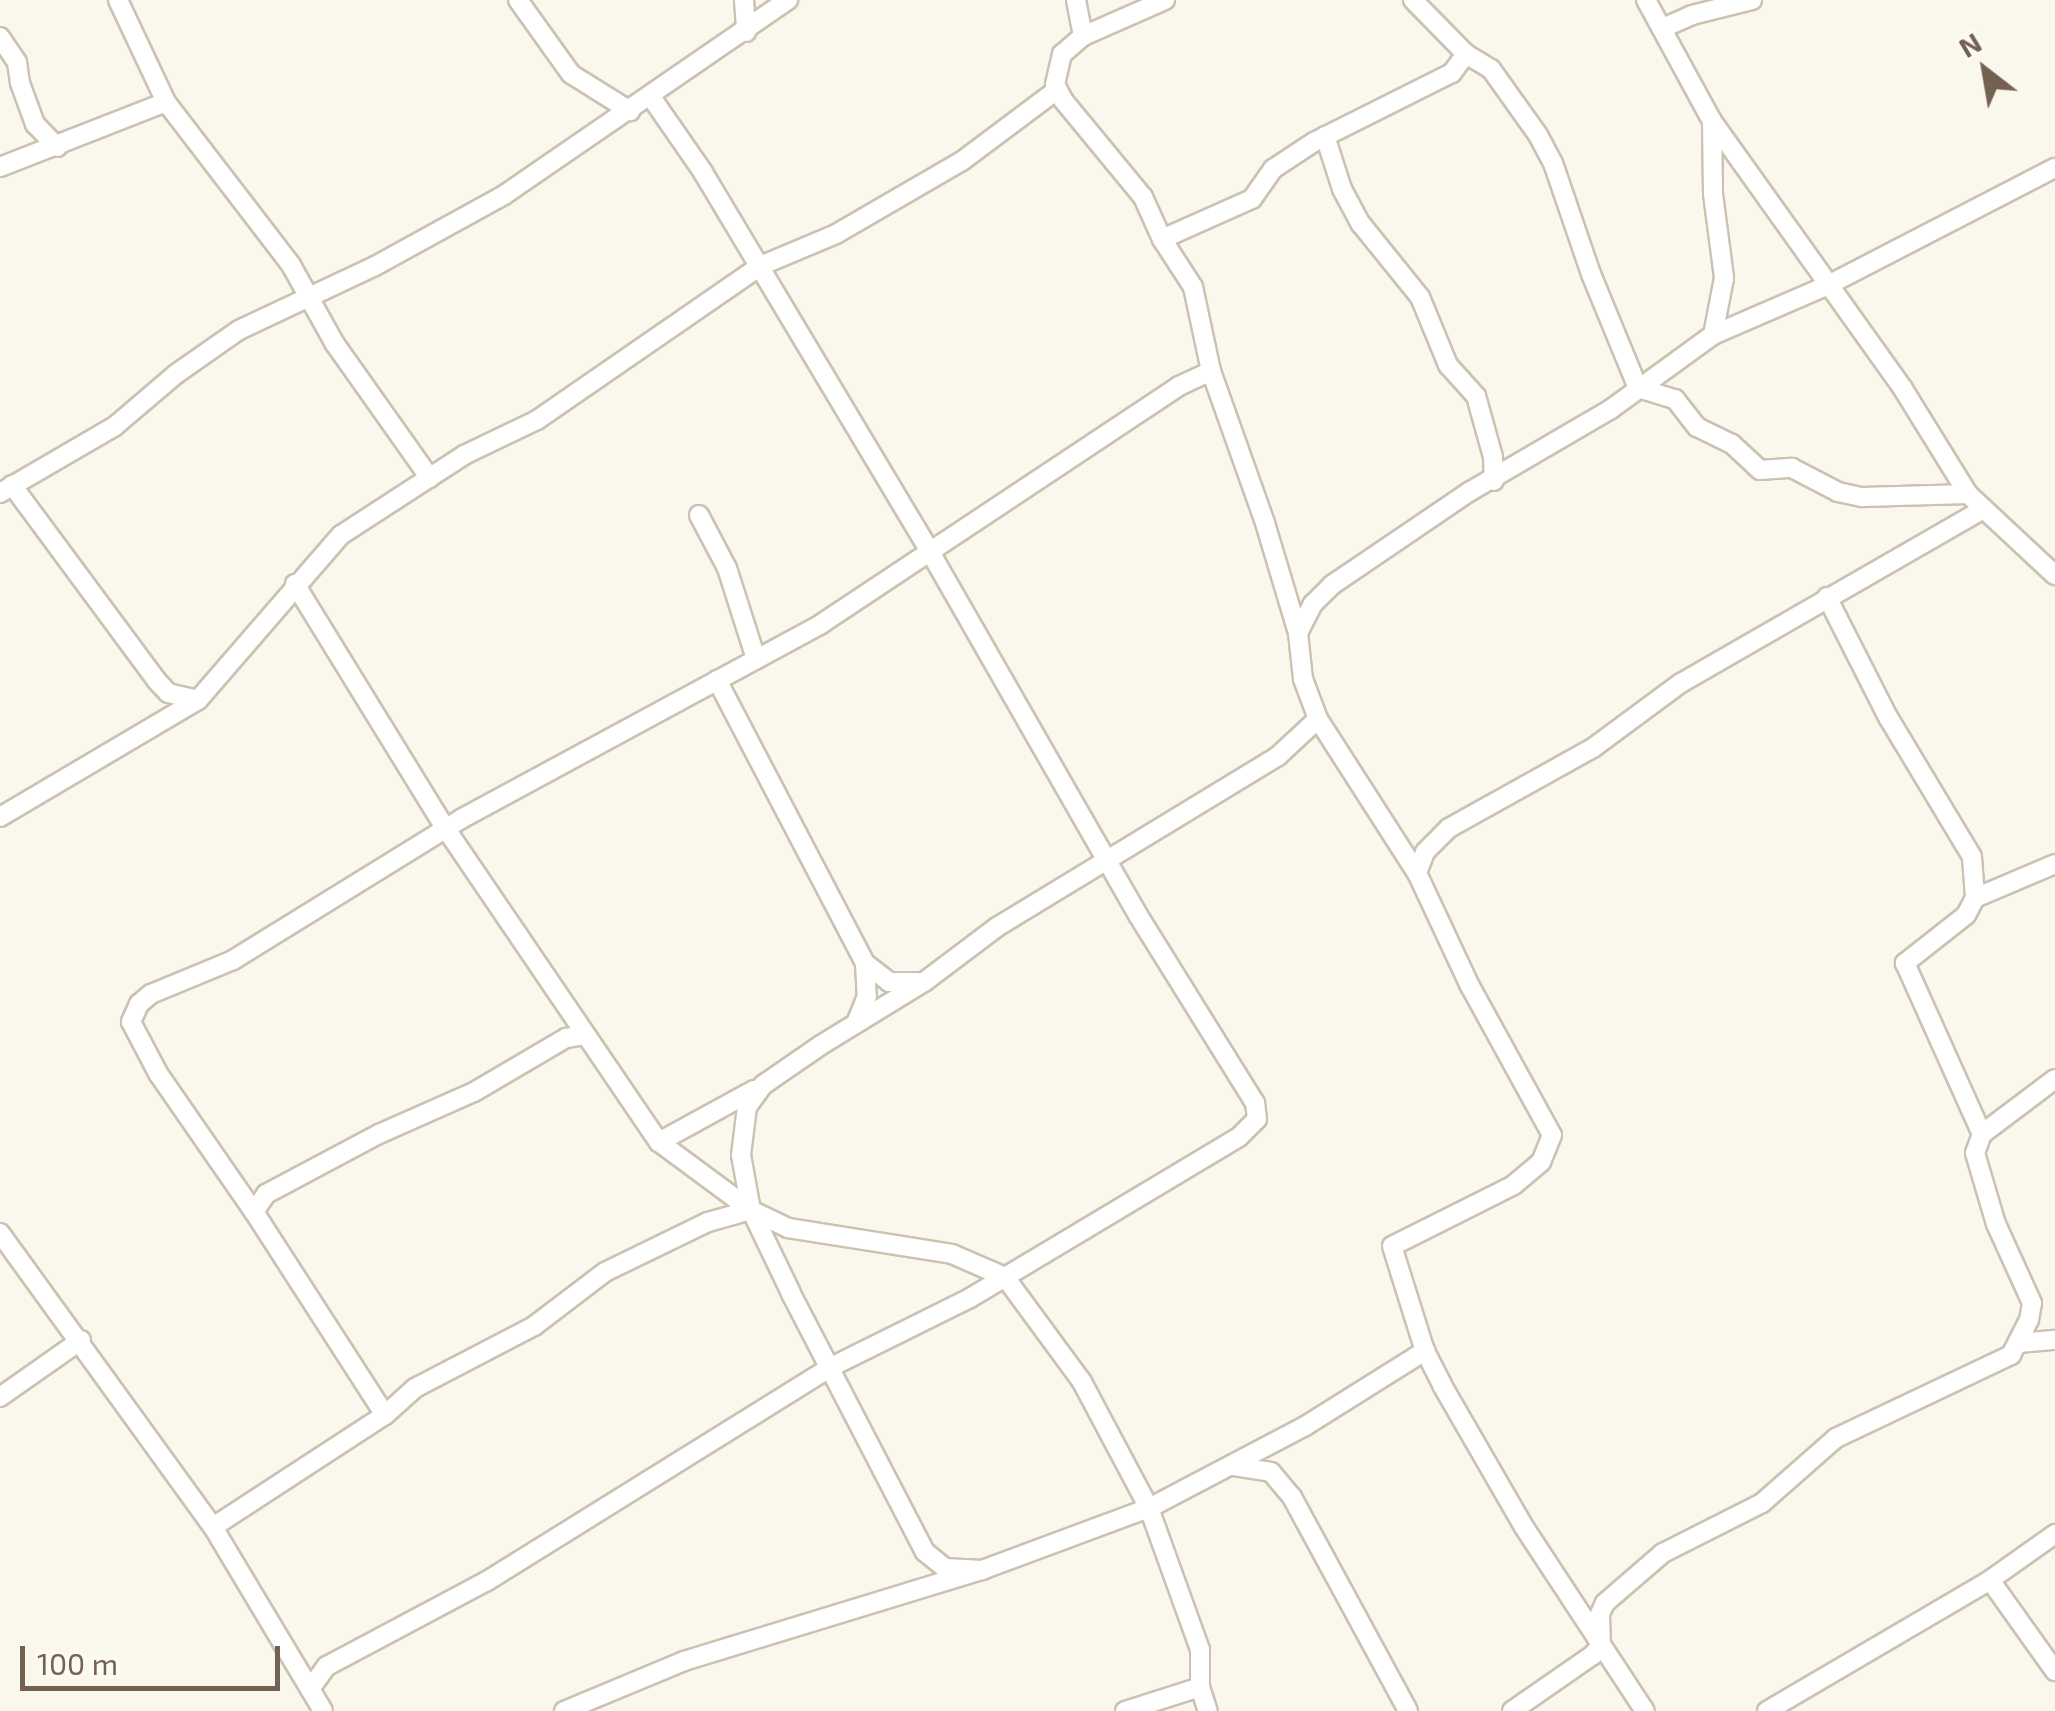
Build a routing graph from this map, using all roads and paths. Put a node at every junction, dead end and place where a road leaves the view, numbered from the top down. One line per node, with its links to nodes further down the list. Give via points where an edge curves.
1 (118, 0): 17 (street)
2 (518, 0): 18 (street, via 571,74)
3 (744, 0): 11 (street)
4 (788, 0): 11 (street)
5 (1076, 0): 12 (street)
6 (1165, 0): 12 (street)
7 (1413, 0): 14 (street)
8 (1646, 0): 10 (street)
9 (1752, 0): 10 (street)
10 (1663, 28): 19 (street)
11 (746, 32): 16 (street)
12 (1083, 36): 15 (street, via 1062,54)
13 (0, 37): 21 (street, via 17,62 36,124)
14 (1466, 54): 20 (street, via 1452,73); 30 (street, via 1498,78 1554,164)
15 (1057, 90): 24 (street, via 1143,197); 25 (street, via 962,161 836,234)
16 (651, 98): 18 (street); 25 (street)
17 (166, 102): 21 (street); 27 (street)
18 (630, 112): 27 (street, via 504,195)
19 (1712, 121): 26 (street); 28 (street, via 1712,194 1724,278)
20 (1325, 136): 24 (street, via 1272,168 1252,199); 32 (street, via 1342,190 1420,298 1448,365 1476,396)
21 (56, 147): 22 (street)
22 (0, 168)
23 (2055, 168): 26 (street)
24 (1162, 240): 29 (street, via 1193,287)
25 (760, 266): 31 (street, via 537,420); 37 (street)
26 (1826, 286): 28 (street); 34 (street, via 1903,389)
27 (308, 296): 31 (street); 33 (street, via 239,330 115,426)
28 (1714, 335): 30 (street)
29 (1211, 371): 37 (street); 41 (street)
30 (1638, 388): 32 (street); 34 (street, via 1675,400 1697,427 1732,444 1760,470 1792,468 1862,497)
31 (430, 478): 39 (street, via 341,535)
32 (1494, 481): 41 (street, via 1332,585)
33 (6, 489): 44 (street, via 157,682 168,693)
34 (1968, 494): 35 (street)
35 (1983, 509): 38 (street); 40 (street)
36 (699, 515): 42 (street, via 727,568)
37 (929, 550): 42 (street, via 821,624); 48 (street)
38 (2055, 575)
39 (295, 584): 44 (street); 47 (street)
40 (1827, 597): 50 (street, via 1681,683 1592,748 1449,828 1425,852); 51 (street, via 1972,857)
41 (1298, 633): 45 (street, via 1303,679)
42 (756, 659): 43 (street)
43 (718, 680): 47 (street); 52 (street)
44 (198, 700): 46 (street)
45 (1318, 719): 48 (street, via 1278,756); 50 (street)
46 (0, 816)
47 (446, 829): 55 (street); 61 (street, via 234,960 151,994 132,1013 136,1034 175,1101)
48 (1110, 861): 53 (street, via 996,927); 63 (street, via 1255,1103 1258,1120)
49 (2055, 864): 51 (street)
50 (1418, 873): 67 (street, via 1470,986 1552,1135 1540,1162 1514,1185 1392,1246)
51 (1975, 898): 58 (street, via 1954,928 1905,963)
52 (865, 964): 53 (street, via 889,982); 54 (street, via 867,996)
53 (924, 982): 54 (street)
54 (857, 1021): 57 (street)
55 (584, 1035): 59 (street); 61 (street, via 566,1038 474,1092 266,1194)
56 (2055, 1079): 58 (street)
57 (763, 1085): 59 (street); 60 (street, via 742,1121)
58 (1982, 1134): 66 (street, via 1975,1153 1996,1224 2032,1302)
59 (658, 1142): 60 (street)
60 (751, 1210): 63 (street, via 788,1228 952,1254); 68 (street); 70 (street, via 628,1258 534,1326 450,1367)
61 (254, 1212): 70 (street)
62 (0, 1233): 64 (street)
63 (1004, 1278): 68 (street); 72 (street, via 1082,1382)
64 (80, 1340): 69 (street); 73 (street)
65 (2055, 1340): 66 (street)
66 (2019, 1343): 77 (street, via 2000,1363 1836,1438 1756,1507 1663,1553 1605,1603)
67 (1425, 1351): 71 (street); 77 (street, via 1484,1460)
68 (830, 1368): 75 (street, via 925,1552 945,1568); 80 (street, via 520,1561 327,1666)
69 (0, 1397)
70 (385, 1414): 73 (street)
71 (1234, 1466): 72 (street); 85 (street, via 1270,1472 1292,1498)
72 (1149, 1508): 75 (street); 79 (street, via 1200,1650)
73 (213, 1527): 80 (street)
74 (2055, 1534): 76 (street)
75 (982, 1570): 82 (street, via 684,1661)
76 (1990, 1580): 78 (street); 88 (street)
77 (1602, 1644): 86 (street); 87 (street)
78 (2055, 1670)
79 (1200, 1687): 83 (street); 84 (street)
80 (310, 1690): 81 (street)
81 (323, 1711)
82 (564, 1711)
83 (1125, 1711)
84 (1208, 1711)
85 (1408, 1711)
86 (1512, 1711)
87 (1645, 1711)
88 (1767, 1711)

